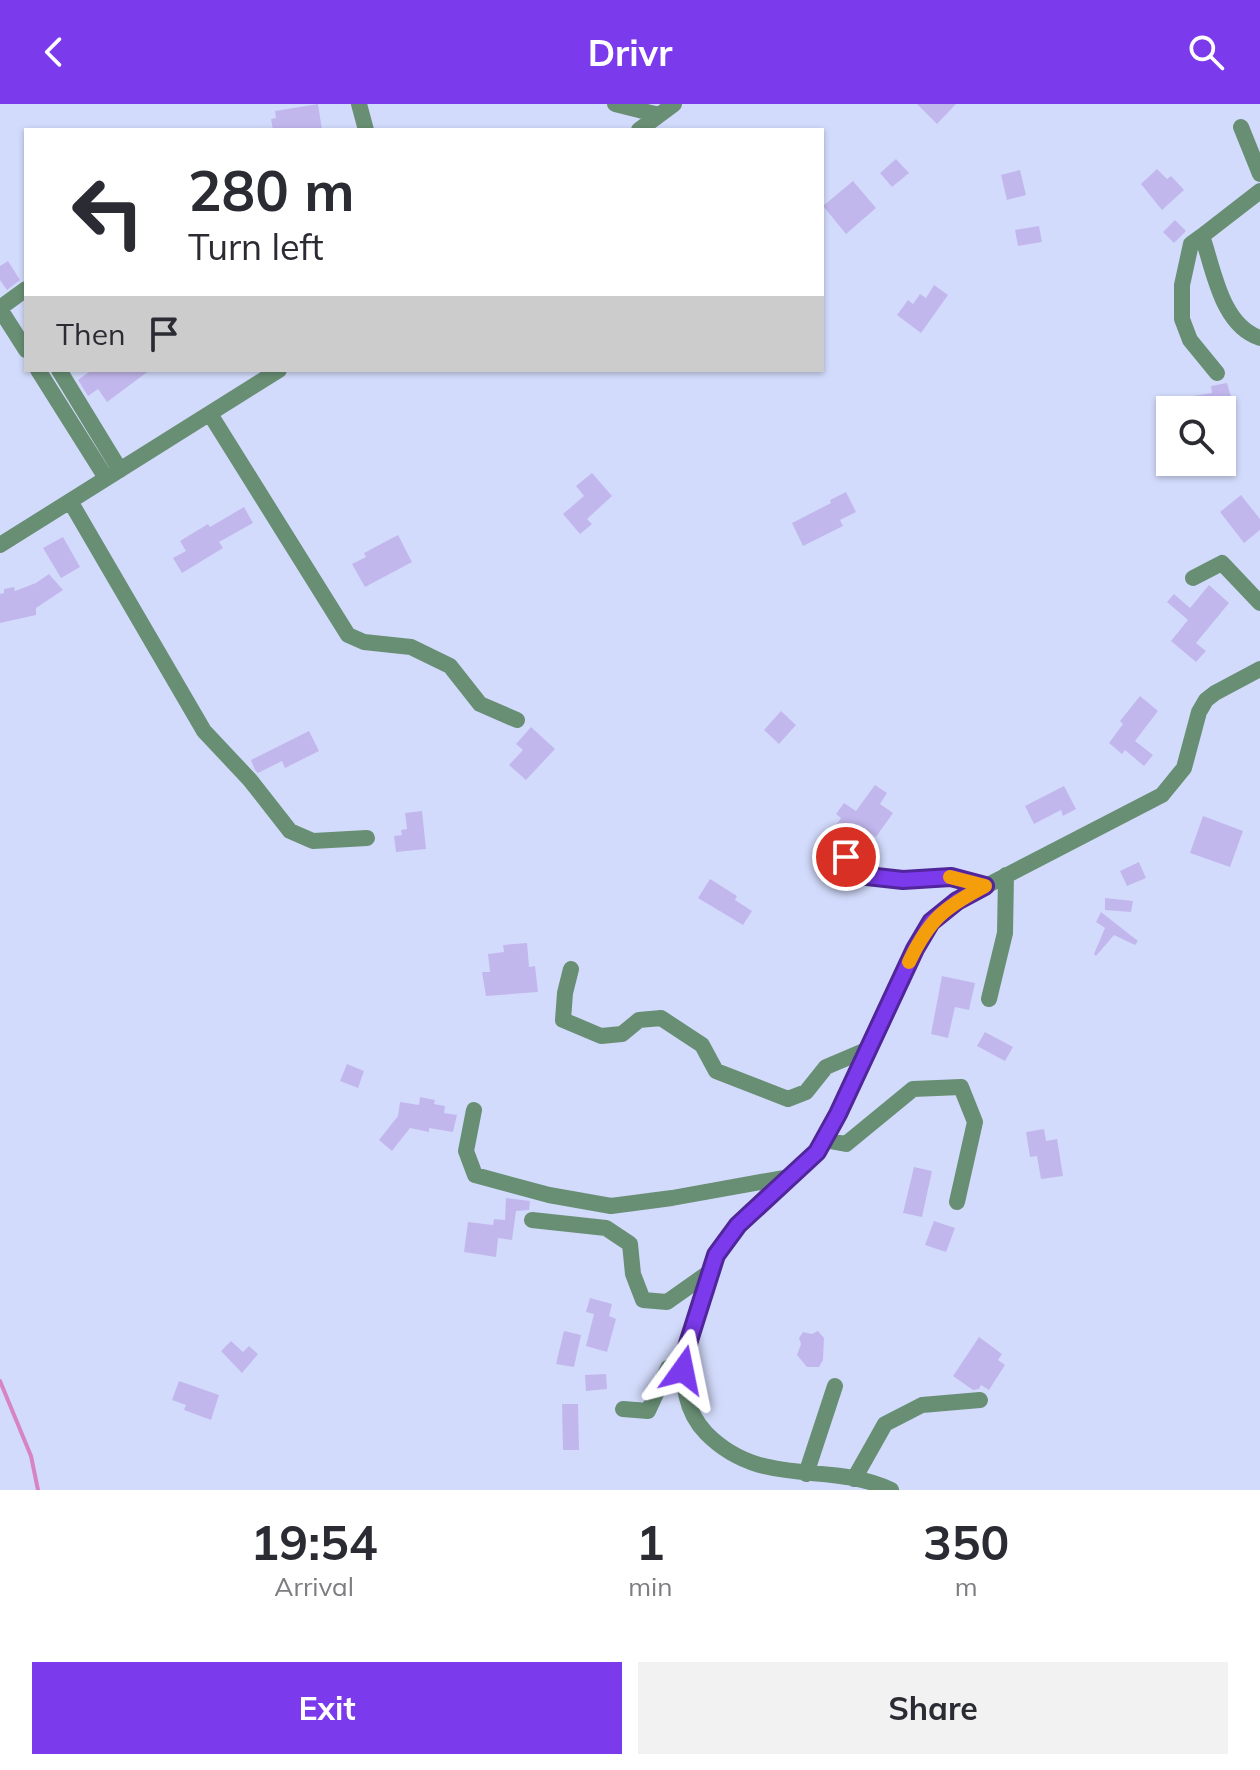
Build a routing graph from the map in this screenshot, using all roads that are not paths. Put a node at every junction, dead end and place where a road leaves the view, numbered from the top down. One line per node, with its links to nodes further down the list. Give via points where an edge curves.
1 (359, 104): 6 (street)
2 (615, 104): 4 (street)
3 (674, 104): 4 (street)
4 (659, 115): 7 (street)
5 (1241, 127): 8 (street)
6 (365, 128)
7 (642, 128)
8 (1260, 174)
9 (1260, 191): 10 (street)
10 (1202, 236): 13 (street, via 1229,314); 18 (street, via 1191,244 1182,285 1182,319 1190,340)
11 (24, 290): 12 (street)
12 (0, 308): 14 (street)
13 (1260, 338)
14 (24, 347)
15 (39, 372): 20 (street)
16 (60, 372): 20 (street)
17 (276, 372): 19 (street)
18 (1217, 373)
19 (210, 414): 20 (street); 26 (street, via 348,635 411,647 450,666 480,704)
20 (113, 474): 21 (street)
21 (70, 501): 22 (street); 27 (street, via 204,731 290,831 313,841)
22 (0, 545)
23 (1193, 578): 24 (street, via 1222,563)
24 (1260, 603)
25 (1260, 669): 29 (street, via 1206,700 1184,768 1162,795)
26 (517, 720)
27 (367, 838)
28 (834, 839): 30 (street, via 858,875 903,880 951,877)
29 (1006, 875): 30 (street); 32 (street, via 1005,933)
30 (985, 886): 33 (street, via 931,922)
31 (571, 969): 33 (street, via 563,1020 601,1036 622,1034 639,1020 661,1018 702,1045 716,1071 788,1099 806,1092 826,1067)
32 (989, 999)
33 (866, 1050): 35 (street)
34 (474, 1110): 36 (street, via 466,1151 475,1175 549,1195 611,1206)
35 (824, 1140): 36 (street); 37 (street, via 846,1144 913,1089 961,1087 975,1122)
36 (790, 1176): 39 (street, via 728,1236)
37 (957, 1202)
38 (532, 1220): 39 (street, via 606,1228 630,1244 643,1300 667,1302)
39 (711, 1271): 40 (street)
40 (683, 1370): 43 (street, via 668,1368 648,1411); 44 (street, via 686,1401 697,1423 719,1446 746,1462)
41 (835, 1386): 44 (street)
42 (980, 1400): 45 (street, via 922,1405 885,1424)
43 (623, 1409)
44 (806, 1474): 45 (street)
45 (854, 1479): 46 (street)
46 (891, 1490)

